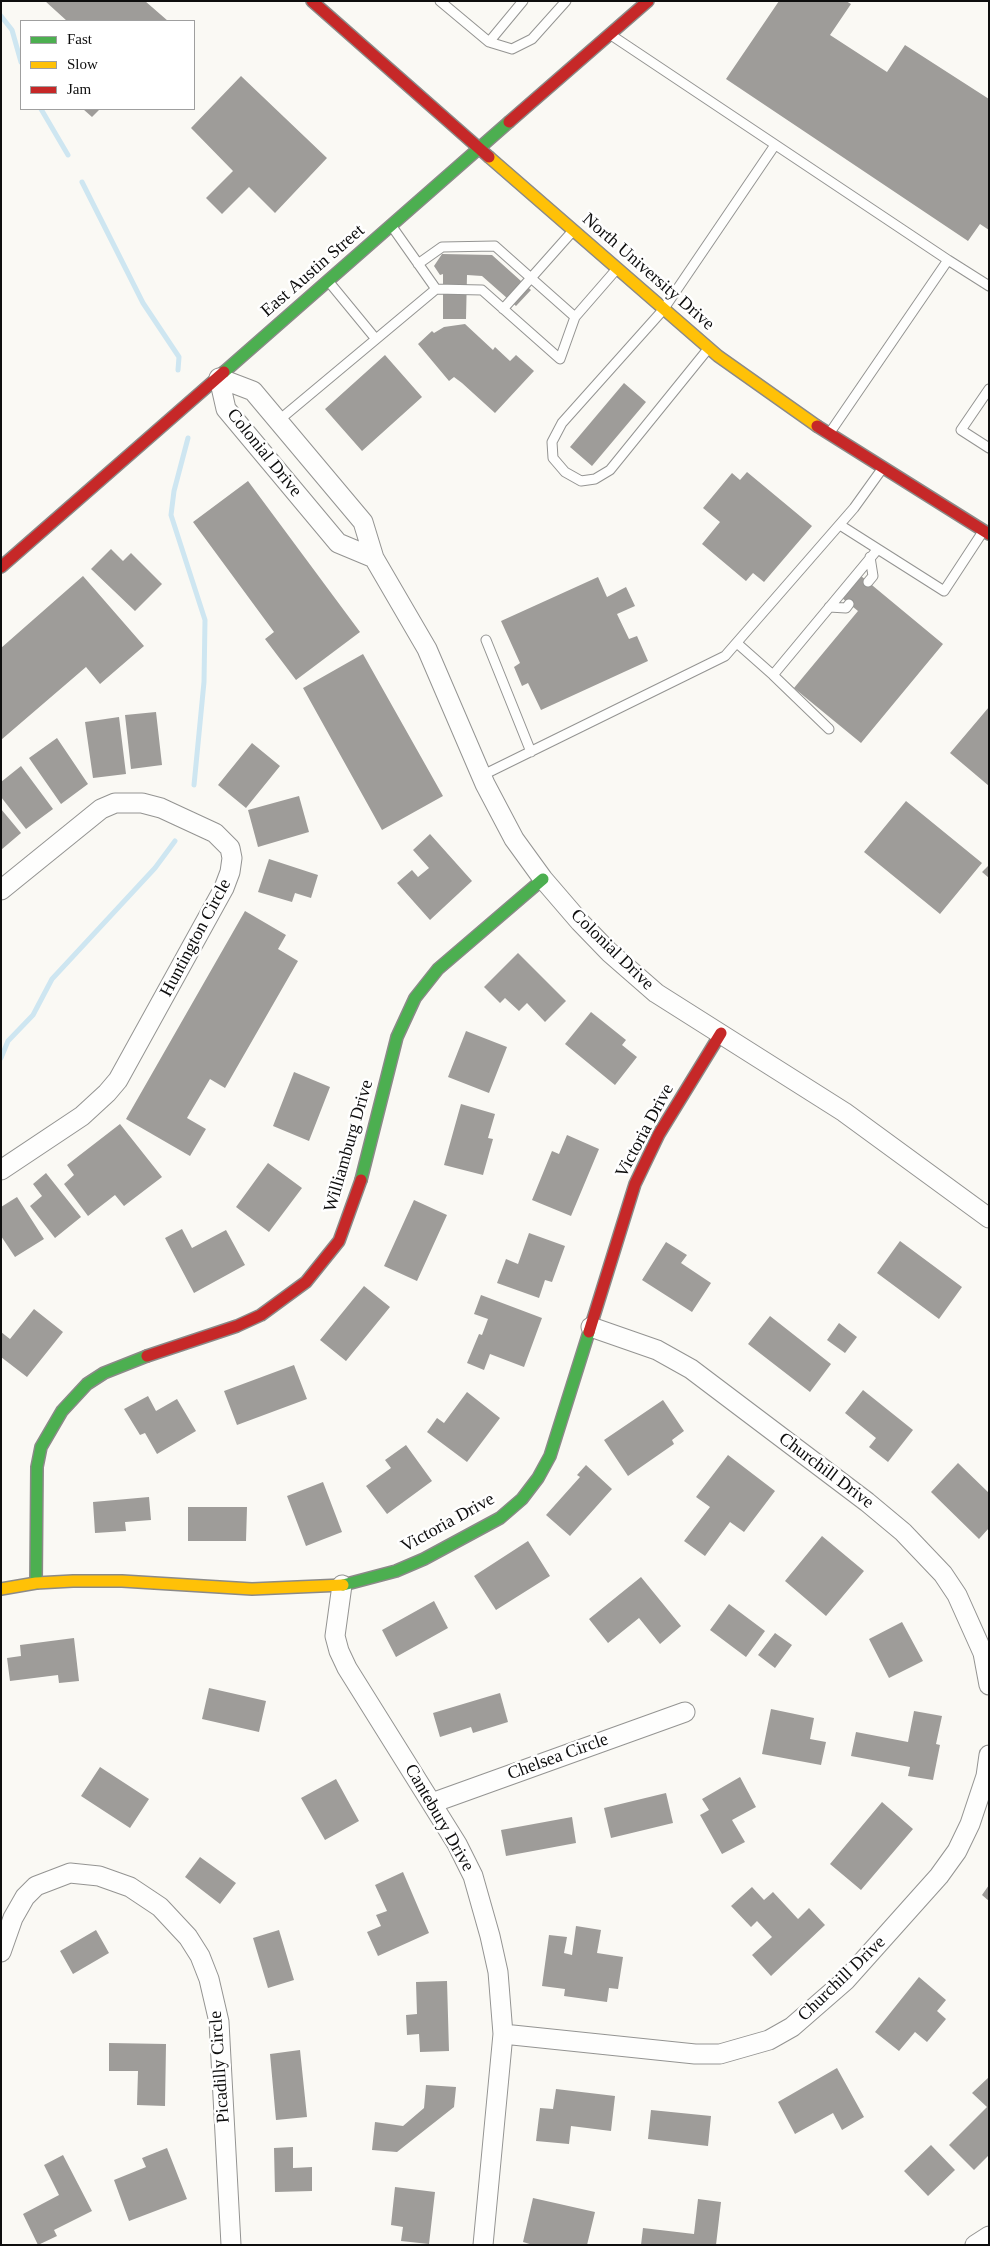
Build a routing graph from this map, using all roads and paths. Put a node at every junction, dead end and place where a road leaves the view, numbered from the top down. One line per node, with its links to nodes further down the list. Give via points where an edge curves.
1 (312, 1): 9 (street, North University Drive)
2 (440, 1): 7 (lane)
3 (523, 1): 7 (lane)
4 (566, 1): 7 (lane, via 532,39 512,49)
5 (648, 1): 6 (street, East Austin Street)
6 (611, 35): 8 (lane); 9 (street, East Austin Street)
7 (489, 42)
8 (775, 145): 12 (lane); 20 (lane)
9 (478, 148): 10 (street, East Austin Street); 11 (street, North University Drive)
10 (392, 226): 13 (lane); 16 (street, East Austin Street)
11 (573, 231): 14 (street, North University Drive); 15 (lane)
12 (948, 260): 17 (lane); 27 (lane)
13 (418, 264): 15 (lane, via 442,247 495,246); 18 (lane)
14 (616, 269): 20 (street, North University Drive); 21 (lane)
15 (531, 278): 19 (lane); 21 (lane)
16 (328, 282): 22 (lane); 24 (street, East Austin Street)
17 (989, 286)
18 (436, 289): 19 (lane, via 482,290); 22 (lane)
19 (503, 309): 21 (lane, via 560,358)
20 (663, 310): 23 (street, North University Drive); 23 (lane, via 562,423 552,442 553,458 565,472 581,480 596,479 610,470)
21 (575, 317)
22 (375, 338): 26 (lane)
23 (709, 348): 27 (street, North University Drive, via 772,396)
24 (219, 378): 26 (street, Colonial Drive, via 253,391); 33 (street, East Austin Street); 35 (street, Colonial Drive, via 226,409 338,543)
25 (989, 389): 28 (lane, via 961,430)
26 (278, 421): 35 (street, Colonial Drive, via 364,522)
27 (830, 433): 29 (street, North University Drive)
28 (989, 448)
29 (884, 467): 30 (lane); 31 (street, North University Drive)
30 (840, 525): 32 (lane); 40 (lane)
31 (986, 532): 32 (lane, via 944,591)
32 (877, 550): 34 (lane)
33 (5, 556)
34 (870, 557): 36 (lane, via 873,576); 38 (lane)
35 (374, 558): 44 (street, Colonial Drive, via 427,649)
36 (868, 582)
37 (849, 604): 38 (lane, via 846,608)
38 (829, 607): 41 (lane)
39 (486, 640): 43 (lane)
40 (738, 644): 41 (lane); 43 (lane, via 725,656)
41 (773, 675): 42 (lane)
42 (829, 729)
43 (531, 752): 44 (lane)
44 (481, 776): 45 (street, Colonial Drive, via 514,839)
45 (542, 879): 47 (street, Colonial Drive, via 634,976); 51 (street, Williamburg Drive, via 438,969 415,998 397,1036 351,1210 339,1240 306,1282 260,1315 237,1326 131,1360 104,1372 87,1384 62,1411 41,1447 36,1467)
46 (1, 890): 48 (street, Huntington Circle, via 101,809 115,803 142,803 161,808 215,833 230,848 232,858 224,888 108,1094 82,1116)
47 (721, 1033): 49 (street, Colonial Drive, via 852,1117); 50 (street, Victoria Drive, via 646,1158 623,1217)
48 (1, 1170)
49 (989, 1218)
50 (591, 1327): 52 (street, Victoria Drive, via 550,1456 522,1499 500,1518 424,1559 396,1571); 54 (street, Churchill Drive, via 657,1350 691,1369 904,1532 943,1574 957,1595 983,1653)
51 (36, 1583): 52 (street, Victoria Drive, via 122,1581 252,1589); 53 (street, Victoria Drive)
52 (342, 1585): 57 (street, Cantebury Drive, via 335,1636 339,1651)
53 (1, 1589)
54 (989, 1686)
55 (685, 1712): 57 (street, Chelsea Circle)
56 (989, 1754): 59 (street, Churchill Drive, via 976,1810 957,1851 939,1876 846,1980 792,2027 770,2040 720,2054 695,2054)
57 (432, 1803): 59 (street, Cantebury Drive, via 473,1876 498,1972)
58 (1, 1952): 61 (street, Picadilly Circle, via 13,1918 25,1897 36,1886 70,1874 99,1876 130,1887 160,1907 188,1937 209,1979 219,2022)
59 (503, 2034): 62 (street, Cantebury Drive)
60 (989, 2236): 63 (street)
61 (231, 2245)
62 (483, 2245)
63 (975, 2245)

